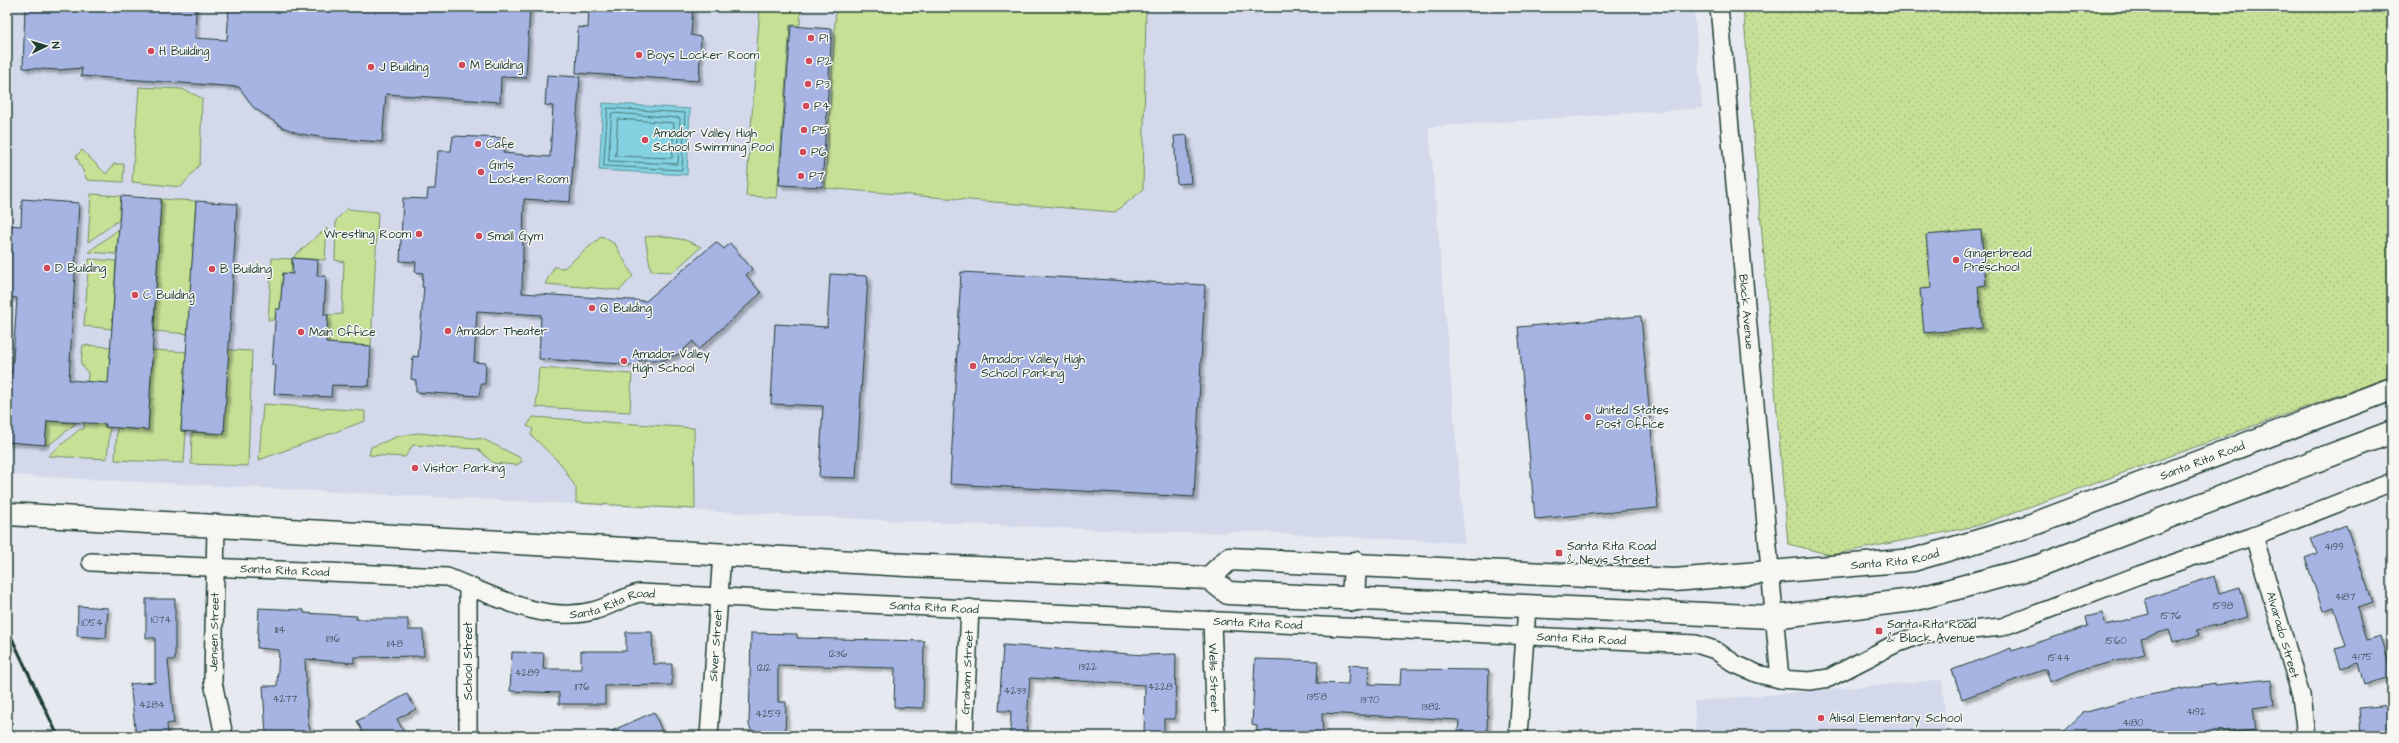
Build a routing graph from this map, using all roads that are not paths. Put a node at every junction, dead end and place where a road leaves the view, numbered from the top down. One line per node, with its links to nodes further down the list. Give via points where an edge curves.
1 (1719, 7): 12 (street, Black Avenue)
2 (2392, 389): 12 (main road, Santa Rita Road, via 2026,527 1921,558)
3 (2392, 432): 19 (main road, via 2039,566 1912,600)
4 (2392, 482): 7 (street, Santa Rita Road)
5 (7, 514): 6 (main road)
6 (216, 526): 8 (main road); 11 (street, Jensen Street)
7 (2254, 536): 22 (street, Santa Rita Road, via 2138,575 2002,627 1920,635 1893,645 1829,678); 29 (street, Alvarado Street, via 2301,696)
8 (722, 554): 13 (main road); 15 (street, Silver Street)
9 (91, 562): 11 (street, Santa Rita Road)
10 (1355, 563): 12 (main road, Santa Rita Road, via 1674,580); 13 (main road, Santa Rita Road, via 1229,559); 16 (main road)
11 (215, 566): 14 (street, Santa Rita Road, via 447,577); 23 (street, Jensen Street, via 213,682)
12 (1771, 573): 19 (street, Black Avenue)
13 (1209, 578): 16 (main road, via 1228,593)
14 (468, 586): 15 (street, Santa Rita Road, via 540,611 567,615 593,611 638,593); 24 (street, School Street)
15 (719, 596): 18 (street, Santa Rita Road); 25 (street, Silver Street)
16 (1353, 600): 17 (main road)
17 (1527, 607): 19 (main road); 21 (street)
18 (970, 608): 20 (street, Santa Rita Road); 26 (street, Graham Street)
19 (1773, 616): 22 (street, Black Avenue)
20 (1212, 620): 21 (street, Santa Rita Road); 27 (street, Wells Street)
21 (1524, 637): 22 (street, Santa Rita Road, via 1696,644 1715,650 1735,664 1758,674); 28 (street)
22 (1780, 679)
23 (224, 736)
24 (468, 736)
25 (709, 736)
26 (964, 736)
27 (1216, 736)
28 (1518, 736)
29 (2306, 736)

